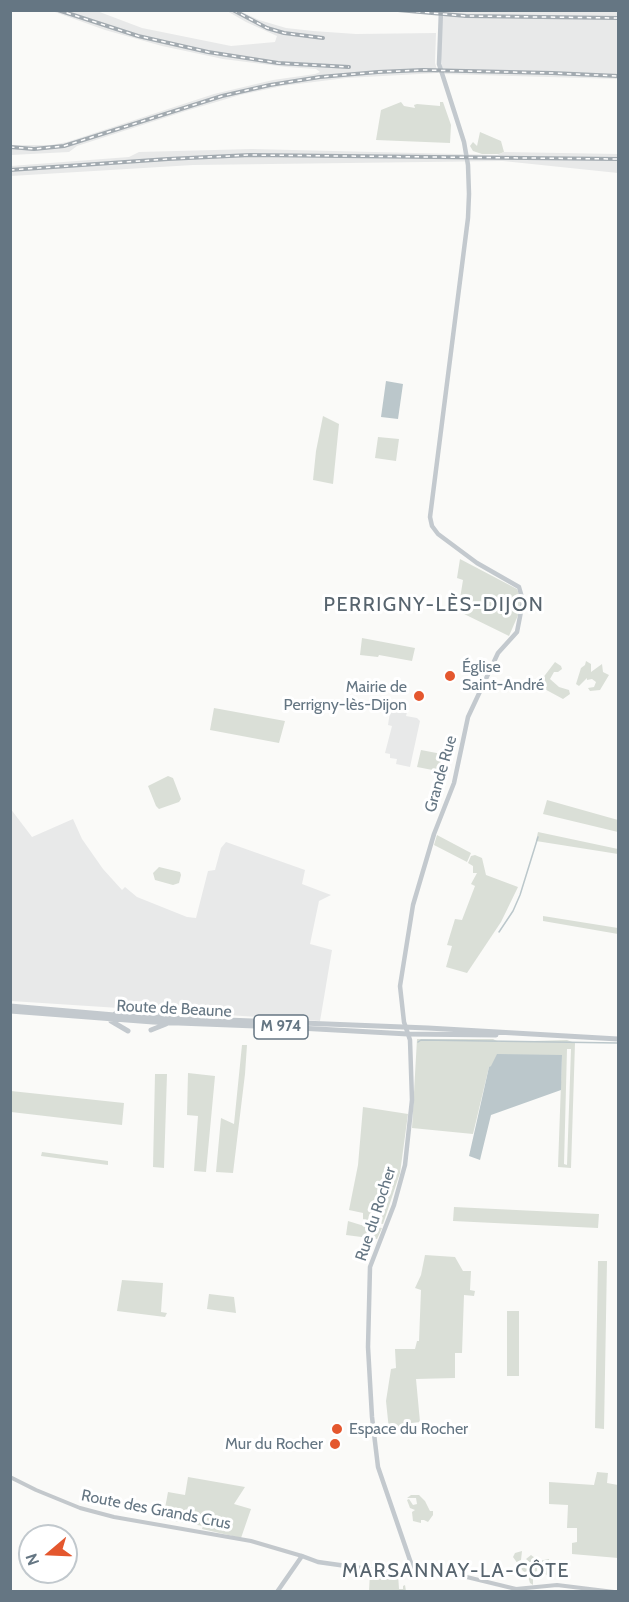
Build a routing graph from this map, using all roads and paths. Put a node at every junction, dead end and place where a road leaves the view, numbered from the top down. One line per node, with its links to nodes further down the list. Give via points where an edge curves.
1 (441, 13): 9 (main road, Grande Rue, via 439,64 465,149 468,218 431,522 438,534 477,563 519,587 522,608 517,632 498,653 471,710 454,783 416,892 400,986)
2 (10, 1006): 6 (main road, Route de Beaune / M 974)
3 (128, 1007): 6 (main road)
4 (152, 1008): 8 (main road)
5 (10, 1011): 7 (main road, Route de Beaune / M 974)
6 (113, 1015): 8 (main road, Route de Beaune / M 974)
7 (107, 1019): 8 (main road, Route de Beaune / M 974); 11 (main road)
8 (170, 1020): 9 (main road, Route de Beaune / M 974); 10 (main road); 12 (main road, Route de Beaune / M 974)
9 (406, 1028): 12 (main road, Rue du Rocher); 13 (main road, M 974)
10 (151, 1030)
11 (128, 1031)
12 (408, 1034): 13 (main road, M 974); 17 (main road, Rue du Rocher, via 412,1100 405,1165 370,1267 368,1347 380,1473)
13 (534, 1034): 14 (main road, M 974)
14 (618, 1039)
15 (10, 1477): 16 (street, Route des Grands Crus, via 80,1508 251,1542)
16 (302, 1557): 17 (main road, via 389,1572); 18 (main road)
17 (413, 1569): 19 (street, via 442,1571 516,1589 557,1585)
18 (277, 1592)
19 (614, 1592)

